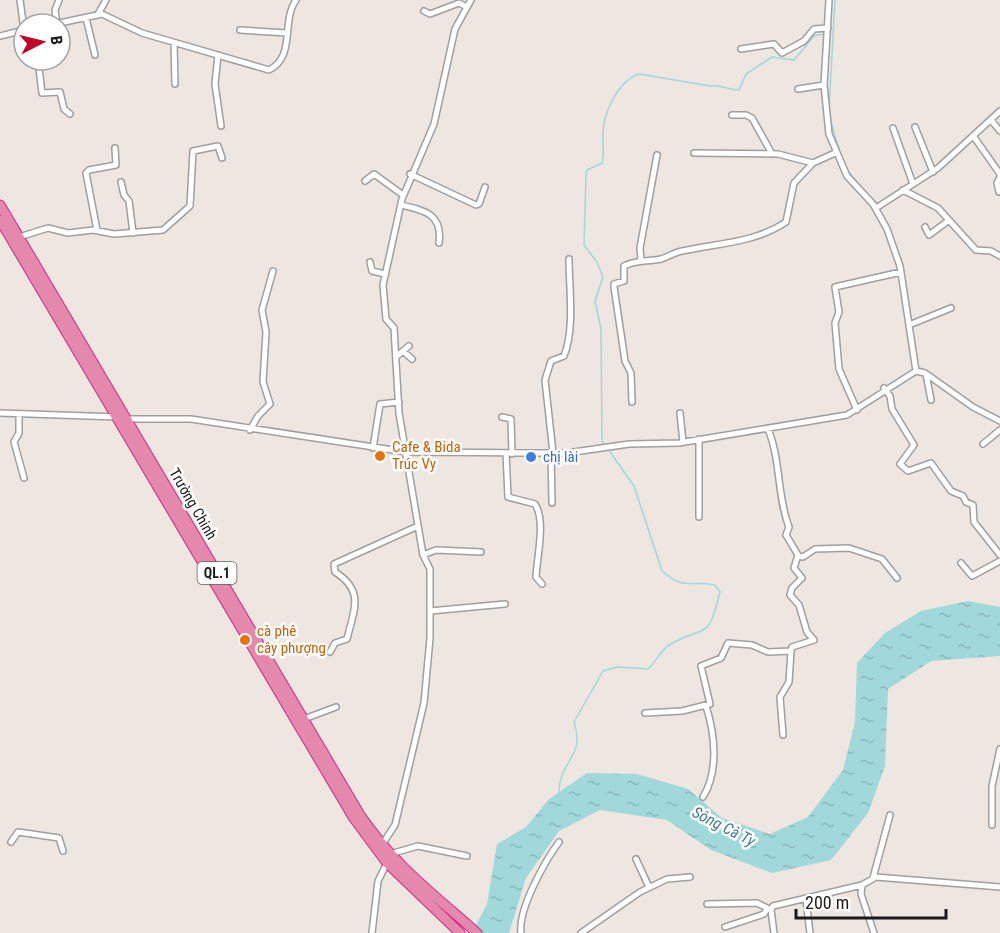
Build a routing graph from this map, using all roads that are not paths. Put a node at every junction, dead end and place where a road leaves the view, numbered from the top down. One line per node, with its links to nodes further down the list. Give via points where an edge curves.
1 (106, 0): 7 (street)
2 (296, 0): 12 (street)
3 (471, 0): 5 (street)
4 (829, 0): 10 (street)
5 (467, 7): 6 (street, via 459,3 434,13); 38 (street, via 455,29 434,124)
6 (424, 11)
7 (98, 14): 8 (street); 13 (street)
8 (86, 18): 9 (street); 16 (street)
9 (72, 21)
10 (828, 28): 14 (street, via 814,29 804,41 782,53 774,44); 19 (street)
11 (240, 30): 12 (street)
12 (287, 33): 15 (street, via 281,60 269,70)
13 (174, 43): 15 (street); 18 (street)
14 (741, 49)
15 (218, 55): 25 (street, via 214,84)
16 (94, 56)
17 (39, 72): 22 (street, via 42,93 60,92 64,109)
18 (175, 84)
19 (824, 85): 20 (street); 32 (street, via 825,114)
20 (798, 89)
21 (1000, 111): 24 (street)
22 (70, 114)
23 (732, 115): 33 (street, via 752,118)
24 (991, 120): 28 (street); 29 (street)
25 (221, 126)
26 (915, 127): 37 (street)
27 (893, 128): 42 (street)
28 (1000, 131)
29 (974, 137): 37 (street); 39 (street)
30 (115, 148): 53 (street, via 116,165 86,173)
31 (694, 153): 33 (street)
32 (835, 153): 36 (street); 49 (street, via 847,176)
33 (772, 154): 36 (street)
34 (657, 155): 59 (street)
35 (222, 158): 54 (street, via 218,146 193,152 189,208 164,230)
36 (813, 163): 59 (street, via 794,183 786,222 770,232 661,259)
37 (933, 172): 42 (street)
38 (410, 174): 43 (street, via 476,205); 46 (street)
39 (1000, 175): 45 (street)
40 (366, 181): 46 (street, via 374,174)
41 (121, 182): 54 (street, via 129,201)
42 (913, 184): 44 (street)
43 (485, 187)
44 (903, 190): 49 (street); 51 (street, via 936,207)
45 (999, 192)
46 (403, 195): 48 (street)
47 (0, 205): 55 (highway, Trường Chinh / QL.1)
48 (401, 205): 56 (street, via 418,208 434,218 441,229); 63 (street)
49 (878, 206): 62 (street)
50 (0, 220): 80 (highway, Trường Chinh / QL.1)
51 (948, 221): 52 (street, via 932,235); 57 (street, via 976,250)
52 (925, 228)
53 (97, 230): 54 (street, via 110,234); 55 (street, via 68,233 48,228)
54 (133, 232)
55 (19, 237): 82 (highway, Trường Chinh / QL.1)
56 (439, 243)
57 (1000, 256)
58 (569, 259): 93 (street, via 568,342 564,356 549,363 545,380)
59 (641, 260): 75 (street, via 624,266 624,281 614,284 625,362 631,373)
60 (370, 262): 63 (street, via 372,271)
61 (273, 271): 85 (street, via 262,310 266,332 263,382 270,404)
62 (901, 272): 65 (street); 76 (street, via 835,287 839,369)
63 (385, 274): 68 (street, via 386,317 394,327)
64 (951, 308): 65 (street)
65 (909, 325): 70 (street)
66 (410, 346): 67 (street)
67 (404, 352): 68 (street); 69 (street)
68 (397, 356): 74 (street)
69 (412, 358)
70 (916, 371): 71 (street); 72 (street)
71 (926, 374): 73 (street); 83 (street, via 973,407)
72 (885, 388): 76 (street); 100 (street, via 892,410 914,445 900,464 908,471 932,464 951,491 973,505 974,522)
73 (931, 400)
74 (399, 402): 90 (street, via 380,404); 91 (street)
75 (632, 402)
76 (857, 410): 84 (street)
77 (680, 412): 88 (street)
78 (0, 413): 79 (street)
79 (19, 414): 80 (street); 94 (street, via 19,433 14,442)
80 (115, 416): 82 (street); 124 (highway, Trường Chinh / QL.1, via 353,817)
81 (502, 417): 92 (street, via 511,419)
82 (126, 419): 85 (street, via 185,418); 113 (highway, Trường Chinh / QL.1)
83 (1000, 420)
84 (768, 429): 87 (street); 101 (street, via 783,489 784,518 789,527 786,535)
85 (250, 430): 90 (street)
86 (1000, 430): 89 (street)
87 (699, 439): 88 (street); 96 (street)
88 (683, 442): 93 (street)
89 (983, 444)
90 (373, 448): 91 (street)
91 (406, 453): 92 (street); 97 (street)
92 (509, 453): 93 (street); 105 (street, via 508,497 537,507 540,525 536,577)
93 (552, 453): 95 (street)
94 (24, 478)
95 (552, 502)
96 (699, 517)
97 (418, 526): 99 (street); 109 (street, via 334,564 335,572 350,586 356,605 346,639 335,643)
98 (481, 552): 99 (street, via 436,550)
99 (423, 555): 107 (street, via 430,569)
100 (1000, 555)
101 (798, 556): 104 (street, via 815,549 849,548 882,559); 108 (street, via 794,568 802,578 790,595 799,605 807,632 815,639 792,647)
102 (1000, 561): 103 (street, via 972,576)
103 (961, 563)
104 (897, 578)
105 (542, 584)
106 (505, 604): 107 (street)
107 (430, 611): 121 (street, via 424,703 395,825)
108 (791, 651): 110 (street, via 768,652 752,645 728,643 721,658 701,666 711,700); 114 (street, via 789,682 780,697)
109 (330, 652)
110 (706, 706): 112 (street); 116 (street, via 714,759)
111 (336, 707): 113 (street)
112 (645, 713)
113 (304, 719): 121 (highway, Trường Chinh / QL.1)
114 (783, 735)
115 (1000, 749): 118 (street, via 991,792)
116 (703, 797)
117 (890, 815): 127 (street)
118 (992, 825)
119 (12, 842): 122 (street, via 18,832 41,834 59,838)
120 (559, 842): 138 (street, via 545,862 524,914)
121 (381, 846): 124 (highway, Trường Chinh / QL.1)
122 (63, 851)
123 (467, 856): 124 (street, via 418,846)
124 (388, 859): 135 (street, via 378,881); 136 (highway, Trường Chinh / QL.1); 137 (highway, Trường Chinh / QL.1)
125 (636, 859): 129 (street)
126 (690, 877): 129 (street, via 667,879)
127 (873, 878): 128 (street); 130 (street)
128 (862, 885): 131 (street); 142 (street)
129 (649, 887): 139 (street)
130 (1000, 887)
131 (806, 900): 133 (street); 141 (street)
132 (707, 904): 133 (street, via 757,903)
133 (769, 909): 134 (street); 140 (street)
134 (725, 927)
135 (372, 933)
136 (460, 933)
137 (477, 933)
138 (521, 933)
139 (581, 933)
140 (774, 933)
141 (810, 933)
142 (872, 933)

